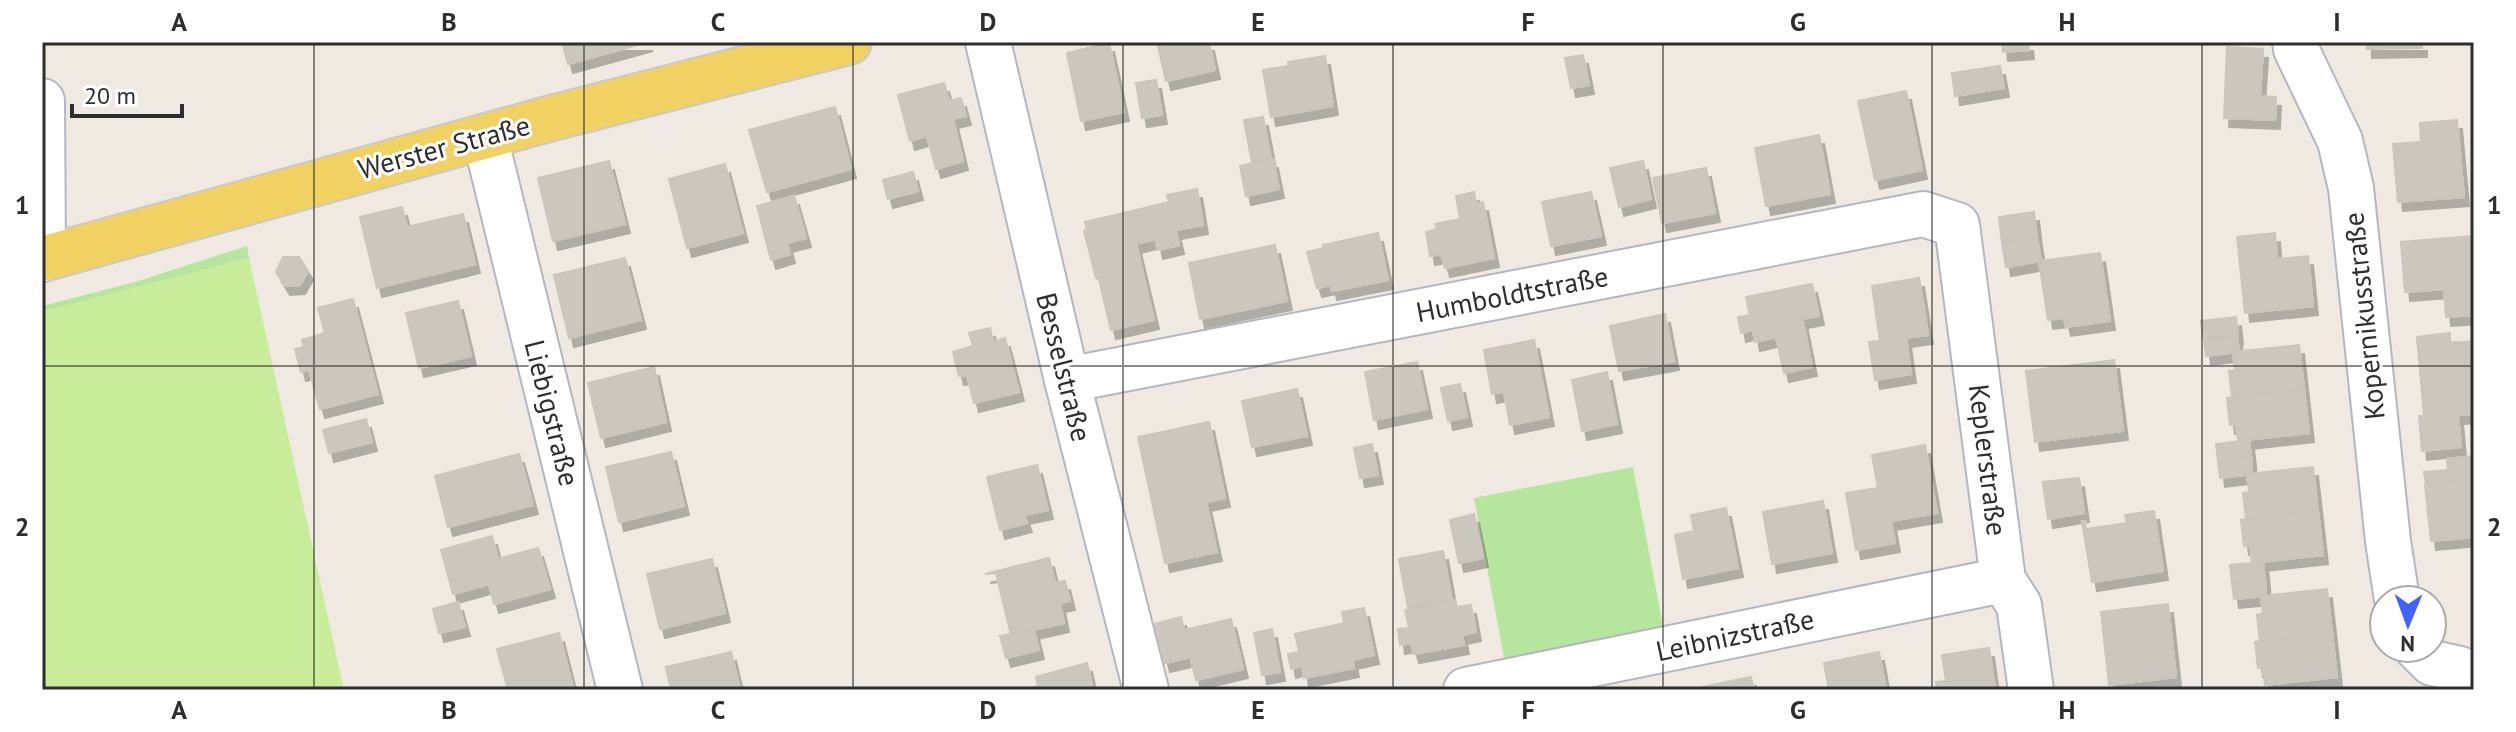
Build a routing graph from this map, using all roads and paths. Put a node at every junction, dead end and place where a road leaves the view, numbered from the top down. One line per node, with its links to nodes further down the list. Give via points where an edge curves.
1 (849, 42): 5 (main road, Werster Straße)
2 (988, 42): 8 (street, Besselstraße)
3 (2295, 42): 10 (street, Kopernikusstraße, via 2340,141 2351,188)
4 (42, 101): 7 (street)
5 (485, 137): 7 (main road, Werster Straße); 13 (street, Liebigstraße)
6 (1957, 225): 8 (street, Humboldtstraße, via 1923,214); 9 (street, Keplerstraße)
7 (42, 259)
8 (1067, 380): 14 (street, Besselstraße)
9 (2003, 580): 15 (street, Leibnizstraße); 16 (street, Keplerstraße, via 2019,605)
10 (2395, 584)
11 (2437, 664): 12 (street)
12 (2460, 669)
13 (620, 690)
14 (1146, 690)
15 (1466, 690)
16 (2031, 690)

